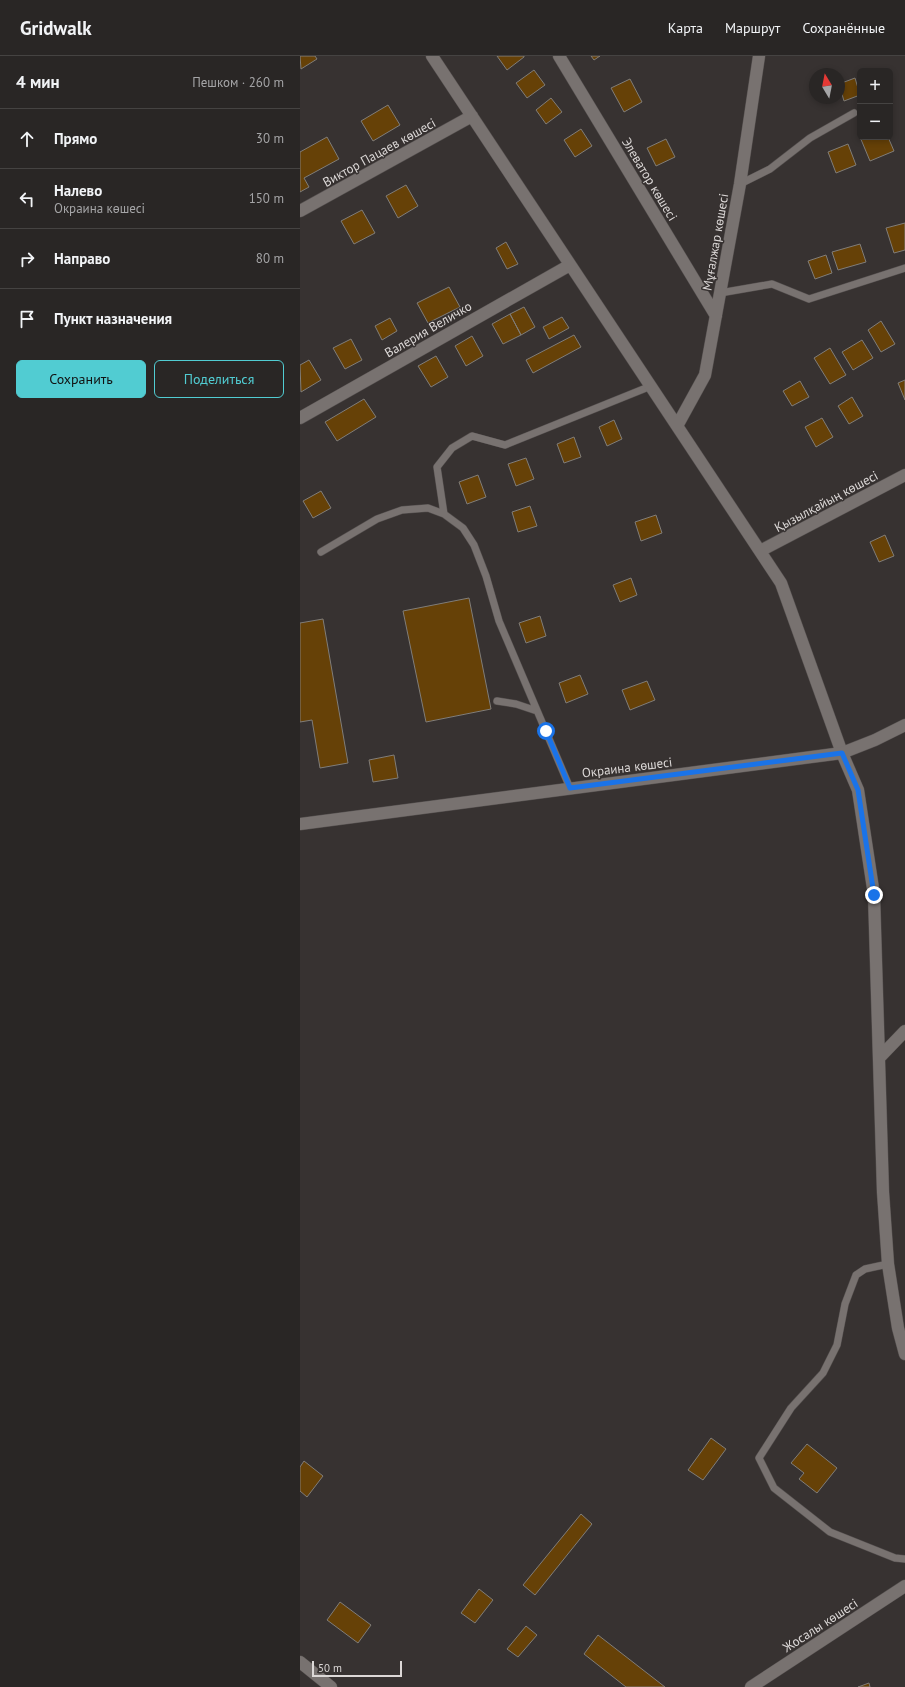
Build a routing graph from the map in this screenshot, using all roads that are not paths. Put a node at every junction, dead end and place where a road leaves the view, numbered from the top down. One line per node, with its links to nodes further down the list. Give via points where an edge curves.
1 (432, 56): 5 (street)
2 (559, 56): 11 (street, Элеватор көшесі)
3 (759, 56): 6 (street, Мұғалжар көшесі)
4 (854, 113): 6 (lane, via 810,138 770,169)
5 (472, 116): 7 (street, Виктор Пацаев көшесі); 8 (street)
6 (740, 184): 10 (street, Мұғалжар көшесі)
7 (300, 211)
8 (570, 265): 12 (street); 13 (street, Валерия Величко)
9 (905, 268): 10 (lane, via 809,299 772,284)
10 (720, 293): 11 (street, Мұғалжар көшесі)
11 (716, 316): 14 (street, Мұғалжар көшесі, via 705,375)
12 (651, 386): 14 (street); 16 (lane, via 505,445 472,436 452,448 437,467)
13 (300, 418)
14 (677, 426): 18 (street)
15 (905, 475): 18 (street, Қызылқайың көшесі)
16 (444, 514): 17 (lane, via 428,508 402,510 377,519); 20 (lane, via 463,528 474,545 499,621)
17 (321, 552)
18 (760, 552): 22 (street, via 781,583)
19 (497, 701): 20 (lane)
20 (537, 711): 23 (lane)
21 (905, 725): 22 (street, Окраина көшесі)
22 (842, 753): 23 (street, Окраина көшесі); 26 (street, via 858,790 874,895)
23 (570, 788): 24 (street, Окраина көшесі)
24 (300, 824)
25 (905, 1031): 26 (street)
26 (879, 1058): 27 (street)
27 (888, 1264): 28 (street); 30 (lane, via 865,1269 856,1275 845,1304 837,1345 823,1373 790,1408 759,1458 774,1488 830,1532 895,1558)
28 (901, 1324): 29 (street)
29 (905, 1354)
30 (905, 1559)
31 (905, 1586): 34 (street, Жосалы көшесі)
32 (300, 1662): 33 (street)
33 (331, 1687)
34 (751, 1687)

